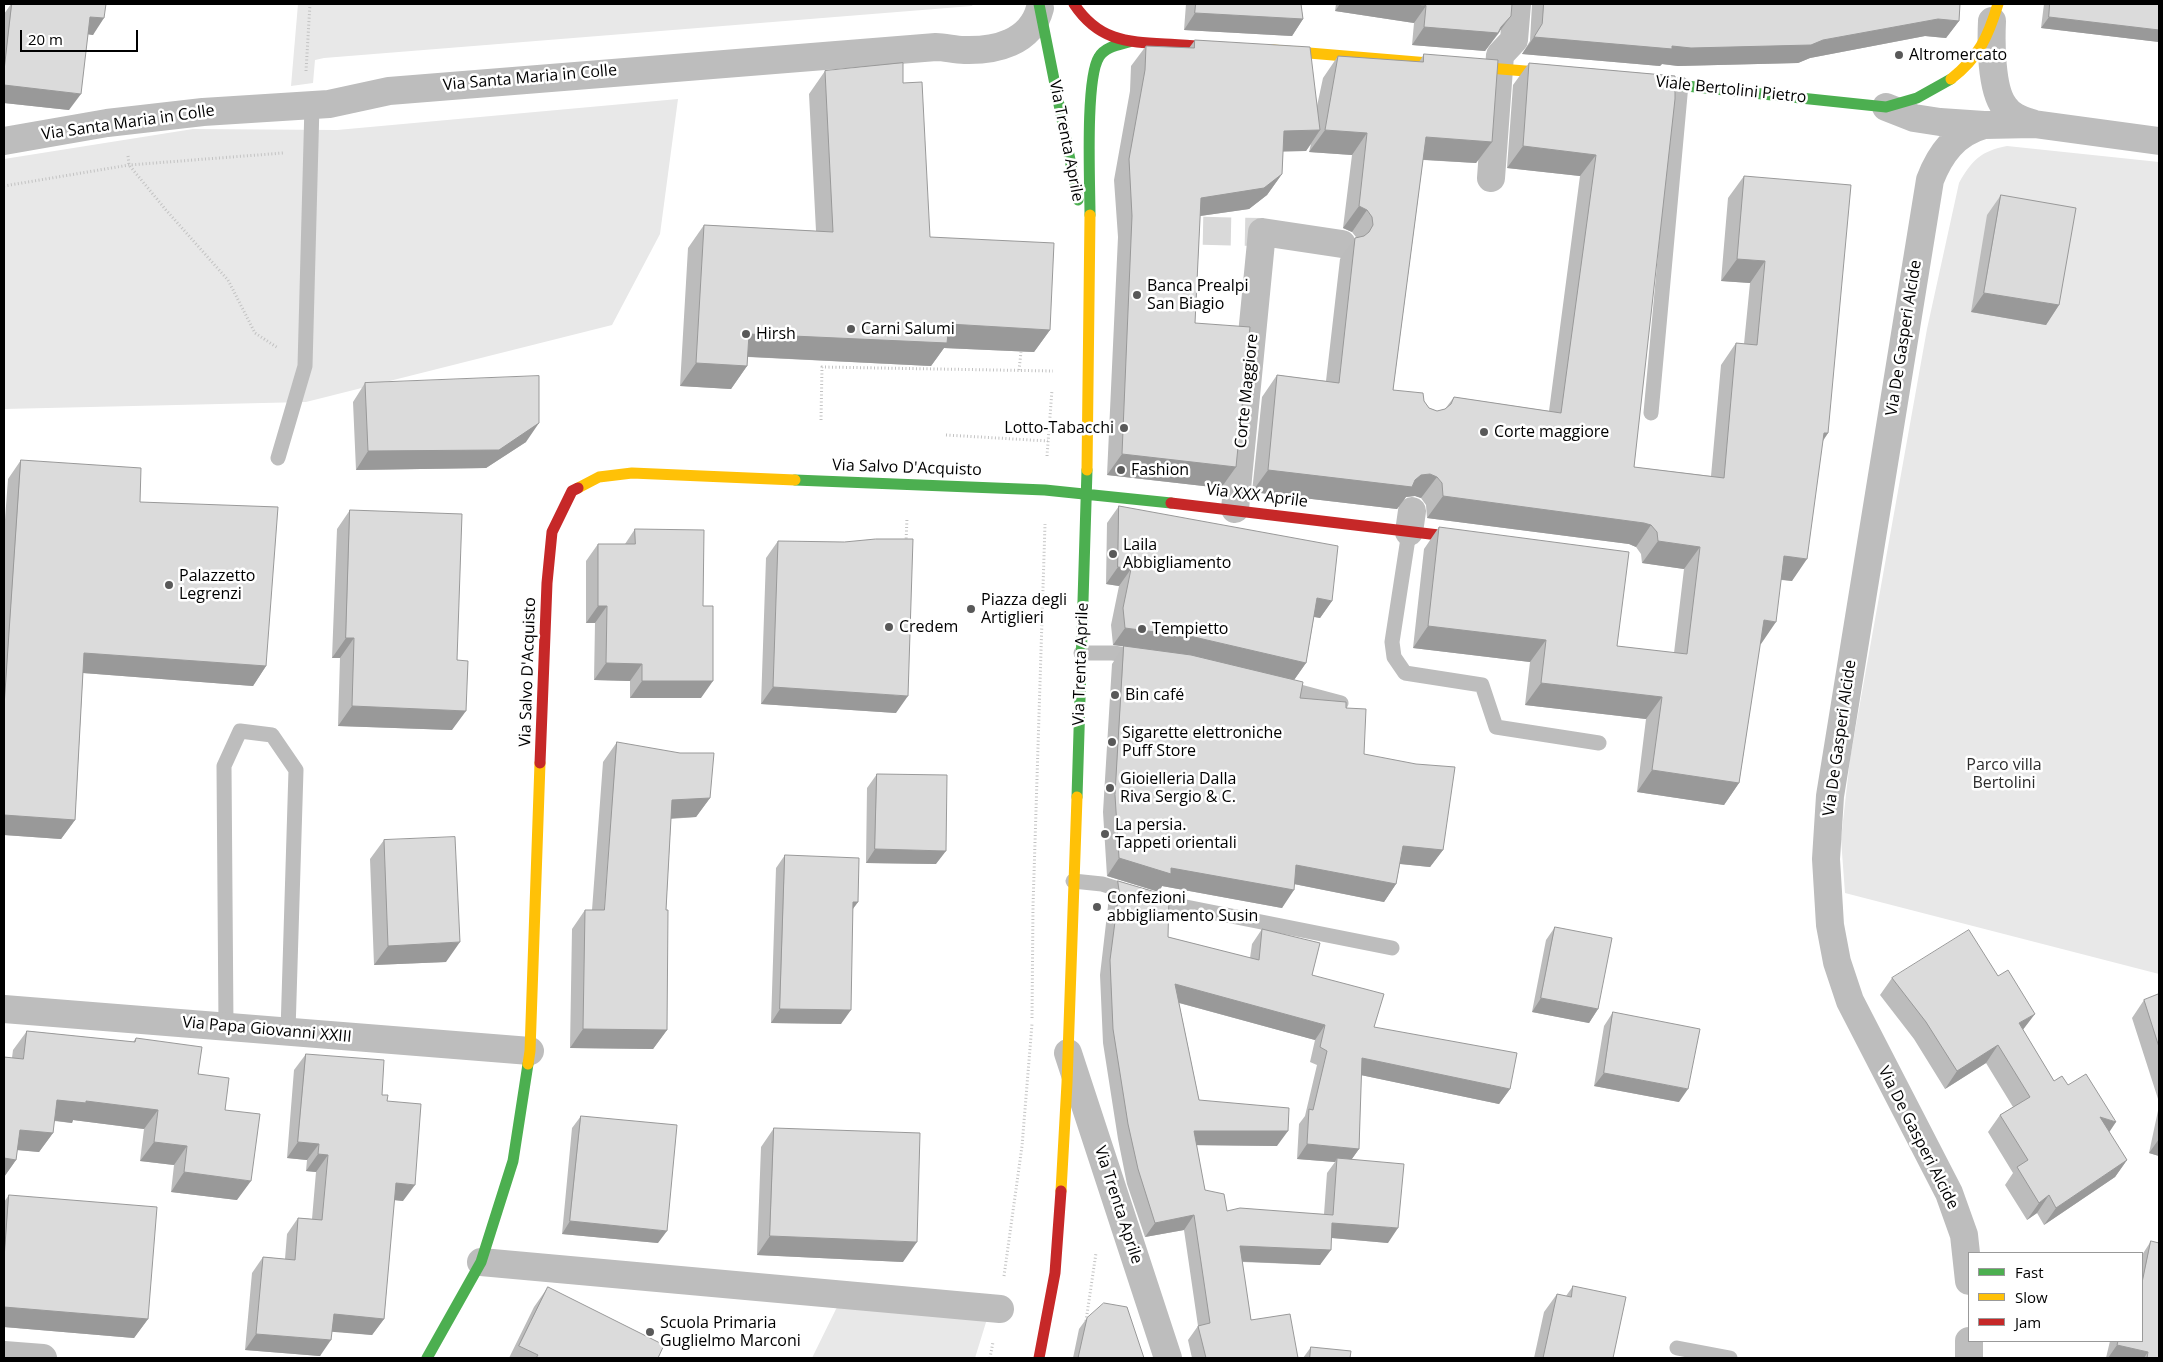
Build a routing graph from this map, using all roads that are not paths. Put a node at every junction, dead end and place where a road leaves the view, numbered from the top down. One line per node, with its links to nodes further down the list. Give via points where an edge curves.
1 (1074, 4): 5 (main road, via 1100,31 1114,39)
2 (1517, 4): 8 (street, via 1514,40 1500,55)
3 (1039, 6): 12 (street, Via Santa Maria in Colle, via 1036,18 1024,35 1001,46 965,50 936,46 450,85 388,91); 21 (main road, Via Trenta Aprile)
4 (1995, 12): 13 (main road, via 1989,32 1976,53 1950,80 1912,102); 14 (street, via 1992,58 1996,85 2003,105 2014,116)
5 (1129, 42): 6 (main road); 21 (main road, Via Trenta Aprile, via 1106,49 1098,58 1094,72 1090,110)
6 (1234, 48)
7 (1263, 50): 8 (main road, via 1349,54)
8 (1498, 69): 9 (main road); 19 (street)
9 (1575, 75)
10 (1623, 79): 11 (main road, Viale Bertolini Pietro)
11 (1681, 84): 13 (main road, Viale Bertolini Pietro); 22 (lane)
12 (312, 105): 16 (street, Via Santa Maria in Colle, via 123,121); 23 (lane, via 305,366)
13 (1886, 107): 15 (street, Viale Bertolini Pietro, via 1922,120); 18 (street, Via De Gasperi Alcide, via 1924,138 1931,154)
14 (2034, 124): 15 (street, Viale Bertolini Pietro); 17 (street, Viale Bertolini Pietro)
15 (1984, 125): 18 (street, Via De Gasperi Alcide, via 1969,130 1952,142)
16 (4, 141)
17 (2159, 141)
18 (1933, 172): 41 (street, Via De Gasperi Alcide, via 1830,796 1826,859 1836,962 1850,1001 1949,1193 1964,1235)
19 (1491, 178)
20 (1342, 244): 25 (street, Corte Maggiore, via 1262,232)
21 (1090, 275): 24 (main road, Via Trenta Aprile)
22 (1651, 413)
23 (278, 458)
24 (1087, 494): 25 (main road, Via XXX Aprile); 28 (main road, Via Trenta Aprile); 38 (main road, Via Salvo D'Acquisto, via 632,473 600,476 572,491 552,532 547,583)
25 (1235, 509): 26 (main road, Via XXX Aprile)
26 (1415, 525): 27 (main road); 32 (lane, via 1392,642 1394,657 1405,673 1482,685 1496,727)
27 (1482, 541)
28 (1081, 653): 29 (lane, via 1113,653); 33 (main road, Via Trenta Aprile)
29 (1151, 659)
30 (1269, 684): 31 (lane)
31 (1341, 703)
32 (1599, 743)
33 (1073, 881): 34 (lane, via 1102,884 1162,902); 39 (main road, Via Trenta Aprile)
34 (1392, 948)
35 (4, 1009): 36 (street, Via Papa Giovanni XXIII)
36 (226, 1026): 37 (street, Via Papa Giovanni XXIII); 37 (lane, via 224,766 240,731 272,735 296,770)
37 (288, 1031): 38 (street, Via Papa Giovanni XXIII)
38 (530, 1051): 40 (main road, Via Salvo D'Acquisto, via 513,1161)
39 (1068, 1052): 48 (main road, Via Trenta Aprile, via 1058,1243); 49 (street, Via Trenta Aprile)
40 (481, 1262): 42 (street); 47 (main road, Via Salvo D'Acquisto)
41 (1968, 1272)
42 (1000, 1308)
43 (1970, 1342): 51 (street)
44 (1677, 1348): 50 (lane)
45 (4, 1355): 46 (street)
46 (43, 1358)
47 (427, 1358)
48 (1039, 1358)
49 (1168, 1358)
50 (1730, 1358)
51 (1969, 1358)

